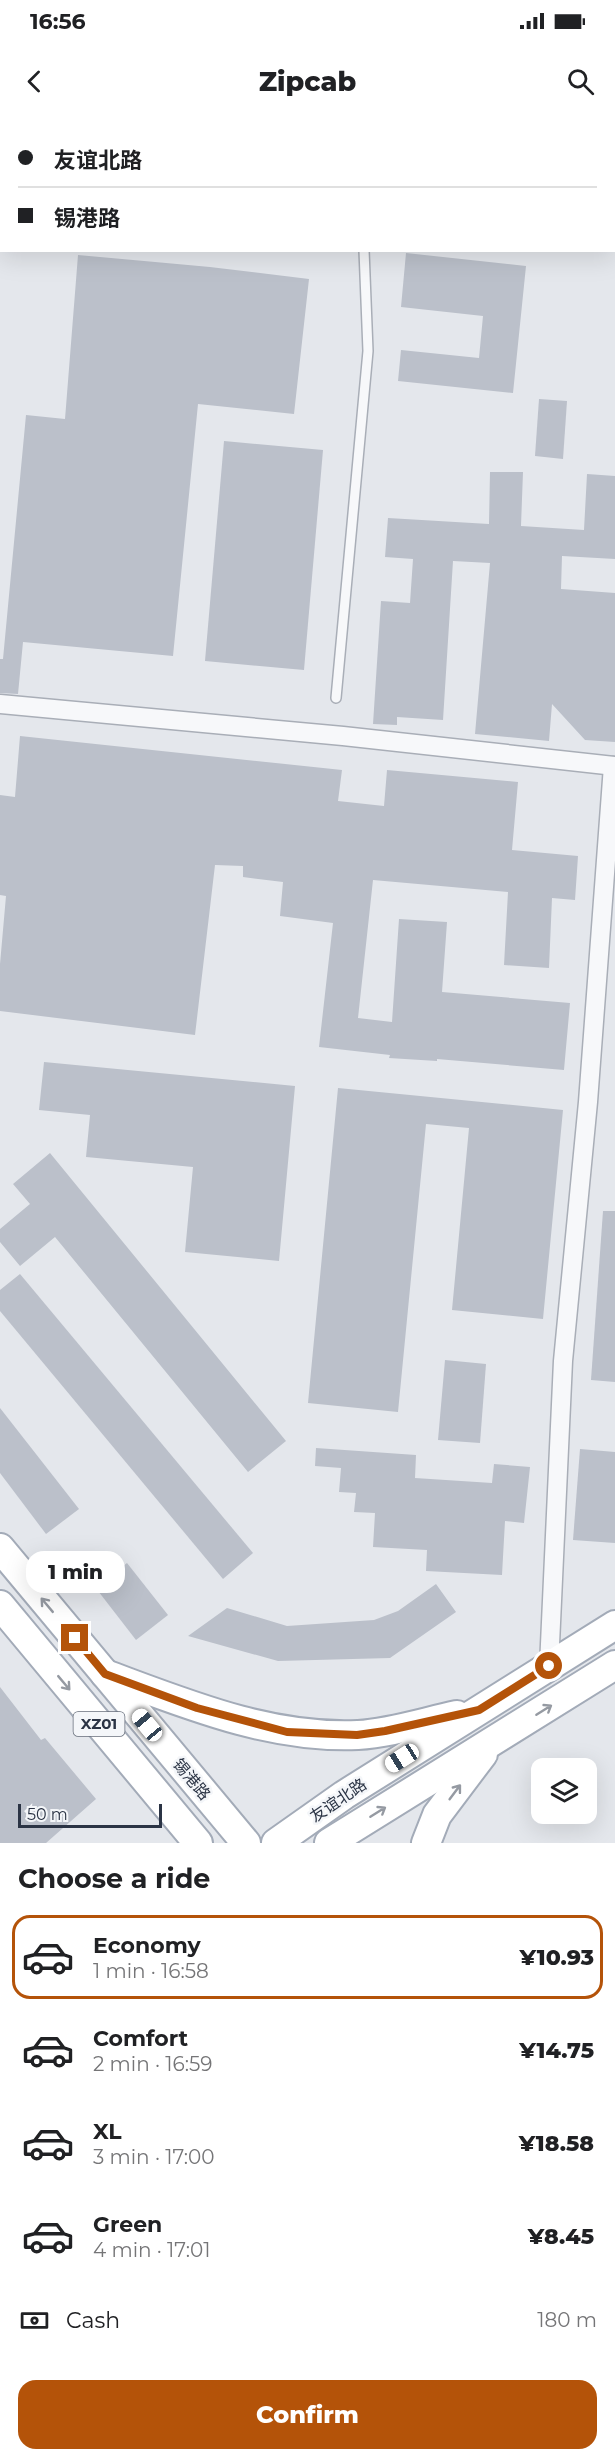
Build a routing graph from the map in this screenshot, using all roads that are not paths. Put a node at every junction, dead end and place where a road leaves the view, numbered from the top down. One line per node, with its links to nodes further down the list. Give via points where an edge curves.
1 (364, 252): 2 (lane, via 368,351)
2 (336, 698)
3 (0, 704): 4 (street)
4 (614, 766): 9 (street, via 563,1361)
5 (0, 1548): 10 (main road, 锡港路 / XZ01, one-way to 5)
6 (4, 1617): 13 (main road, XZ01, one-way to 13)
7 (615, 1625): 9 (main road, 友谊北路)
8 (615, 1665): 12 (main road, 友谊北路, one-way to 8)
9 (549, 1666): 11 (main road, 友谊北路)
10 (105, 1674): 11 (main road, via 197,1708 287,1732 357,1735); 14 (main road, 锡港路 / XZ01)
11 (479, 1710): 15 (main road, 友谊北路)
12 (492, 1742): 16 (main road, 友谊北路, one-way to 12); 17 (main road, one-way to 12, via 437,1815)
13 (198, 1843)
14 (246, 1843)
15 (276, 1843)
16 (328, 1843)
17 (426, 1843)

